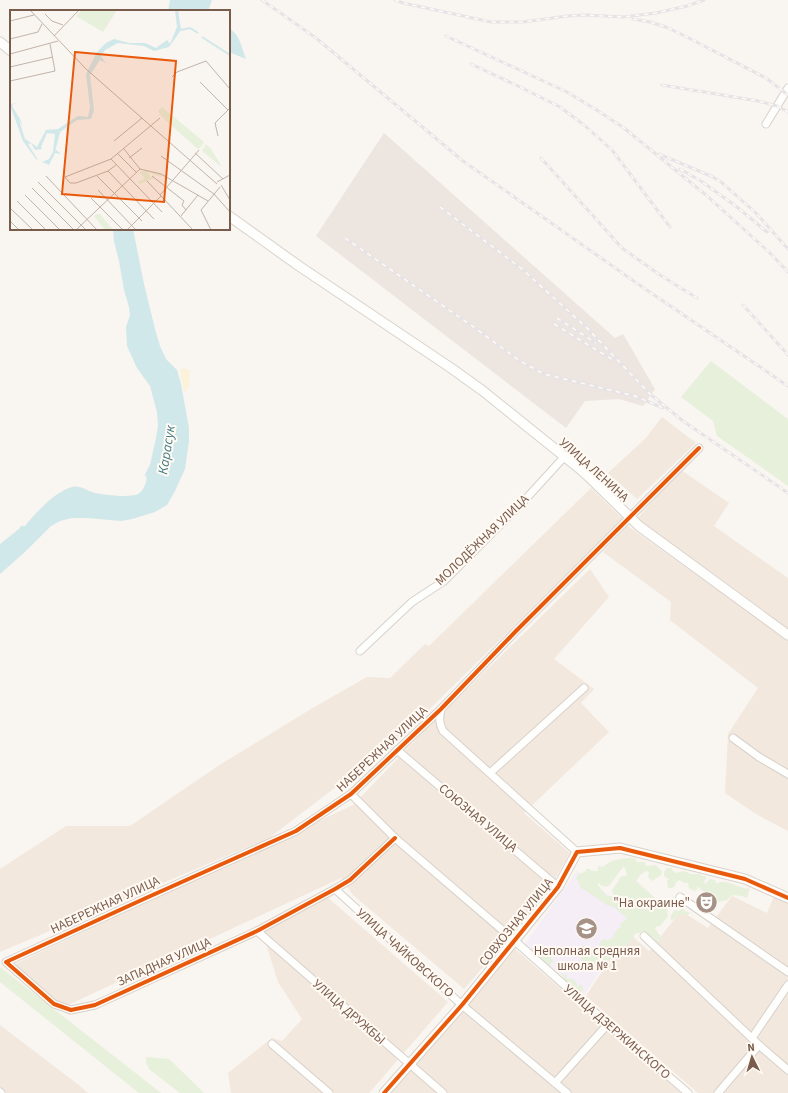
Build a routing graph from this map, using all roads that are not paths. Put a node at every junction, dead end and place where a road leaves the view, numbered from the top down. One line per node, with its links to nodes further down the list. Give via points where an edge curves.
1 (0, 42): 2 (main road)
2 (10, 50)
3 (788, 88): 4 (street)
4 (766, 124)
5 (230, 217): 7 (main road, УЛИЦА ЛЕНИНА, via 438,359)
6 (699, 448): 8 (street, НАБЕРЕЖНАЯ УЛИЦА)
7 (565, 456): 8 (main road, УЛИЦА ЛЕНИНА); 10 (street, МОЛОДЁЖНАЯ УЛИЦА, via 444,581 412,602)
8 (630, 517): 9 (main road, УЛИЦА ЛЕНИНА, via 656,540); 12 (street, НАБЕРЕЖНАЯ УЛИЦА)
9 (788, 635)
10 (360, 651)
11 (584, 688): 15 (street)
12 (441, 709): 14 (street, НАБЕРЕЖНАЯ УЛИЦА); 15 (street, via 440,724 444,731)
13 (733, 738): 16 (street)
14 (397, 750): 17 (street, НАБЕРЕЖНАЯ УЛИЦА); 20 (street, СОЮЗНАЯ УЛИЦА)
15 (490, 773): 19 (street)
16 (788, 774)
17 (351, 794): 18 (street, УЛИЦА ДЗЕРЖИНСКОГО); 27 (street, НАБЕРЕЖНАЯ УЛИЦА, via 296,831)
18 (395, 838): 21 (street, ЗАПАДНАЯ УЛИЦА, via 350,880); 26 (street, УЛИЦА ДЗЕРЖИНСКОГО)
19 (577, 852): 20 (main road, СОВХОЗНАЯ УЛИЦА); 23 (main road, via 620,848 745,879)
20 (558, 887): 26 (main road, СОВХОЗНАЯ УЛИЦА)
21 (336, 889): 24 (street, ЗАПАДНАЯ УЛИЦА); 30 (street, УЛИЦА ЧАЙКОВСКОГО)
22 (680, 897): 28 (street)
23 (788, 898)
24 (257, 931): 27 (street, ЗАПАДНАЯ УЛИЦА, via 95,1005 71,1010 54,1004); 35 (street, УЛИЦА ДРУЖБЫ)
25 (644, 936): 32 (street)
26 (515, 941): 30 (main road, СОВХОЗНАЯ УЛИЦА); 31 (street, УЛИЦА ДЗЕРЖИНСКОГО)
27 (6, 962)
28 (788, 972)
29 (788, 985): 32 (street)
30 (462, 1005): 35 (main road, СОВХОЗНАЯ УЛИЦА); 37 (street, УЛИЦА ЧАЙКОВСКОГО)
31 (608, 1024): 37 (street); 42 (street, УЛИЦА ДЗЕРЖИНСКОГО)
32 (752, 1038): 34 (street)
33 (272, 1044): 38 (street)
34 (759, 1044): 36 (street); 43 (street)
35 (409, 1064): 39 (main road, СОВХОЗНАЯ УЛИЦА); 40 (street, УЛИЦА ДРУЖБЫ)
36 (788, 1070)
37 (555, 1083): 41 (street, УЛИЦА ЧАЙКОВСКОГО)
38 (329, 1093)
39 (384, 1093)
40 (443, 1093)
41 (567, 1093)
42 (688, 1093)
43 (718, 1093)

